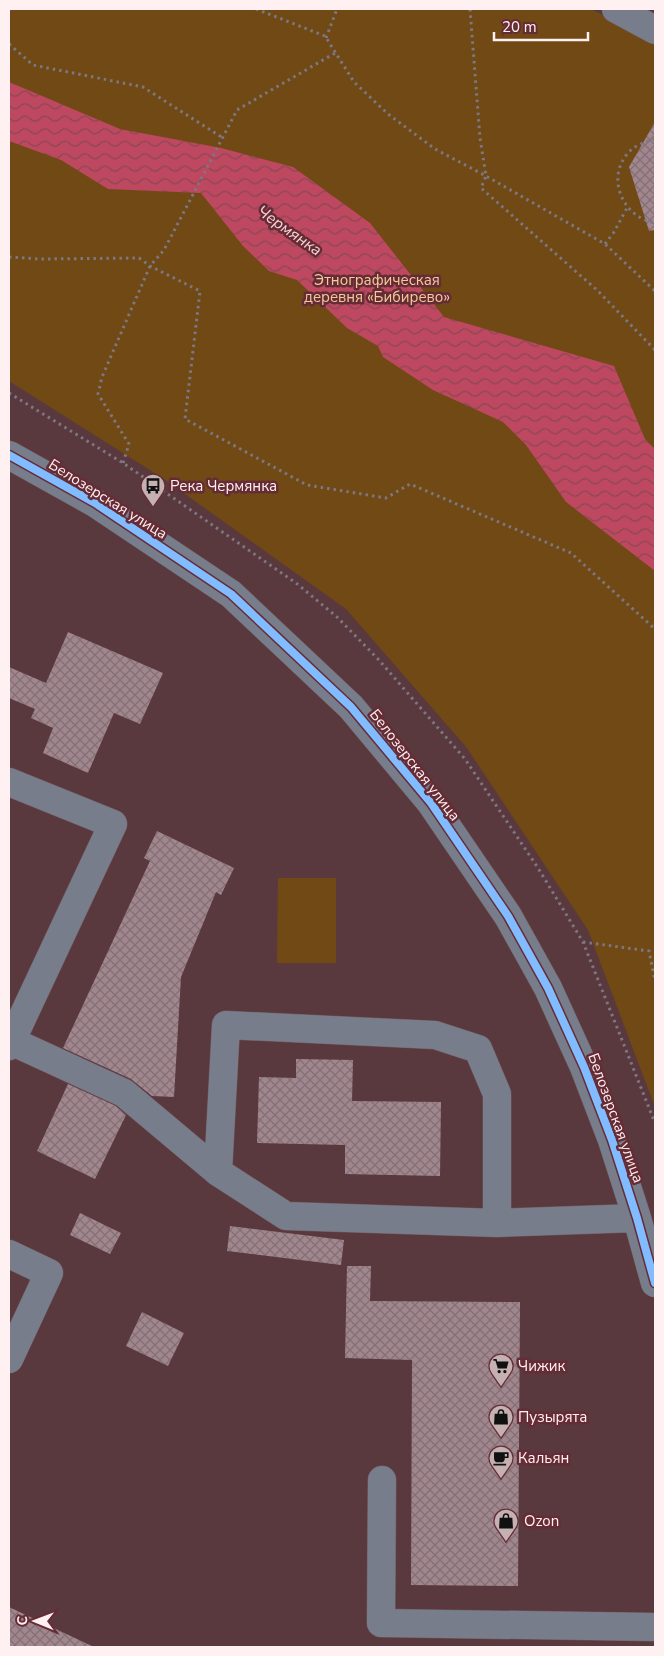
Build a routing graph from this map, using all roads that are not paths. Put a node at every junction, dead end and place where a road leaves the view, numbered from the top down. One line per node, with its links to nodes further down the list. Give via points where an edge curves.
1 (616, 9): 2 (street)
2 (655, 30)
3 (9, 455): 7 (street, Белозерская улица, via 95,503 231,594 352,706 432,803 508,916 548,988 612,1140)
4 (9, 782): 5 (street, via 113,824)
5 (10, 1043): 6 (street, via 124,1093)
6 (218, 1172): 8 (street, via 286,1216); 8 (street, via 226,1025 435,1035 478,1048 497,1094)
7 (637, 1218): 8 (street); 10 (street, Белозерская улица)
8 (497, 1223)
9 (9, 1254): 11 (street, via 49,1273)
10 (655, 1282)
11 (9, 1359)
12 (382, 1480): 13 (street, via 381,1624)
13 (655, 1627)

